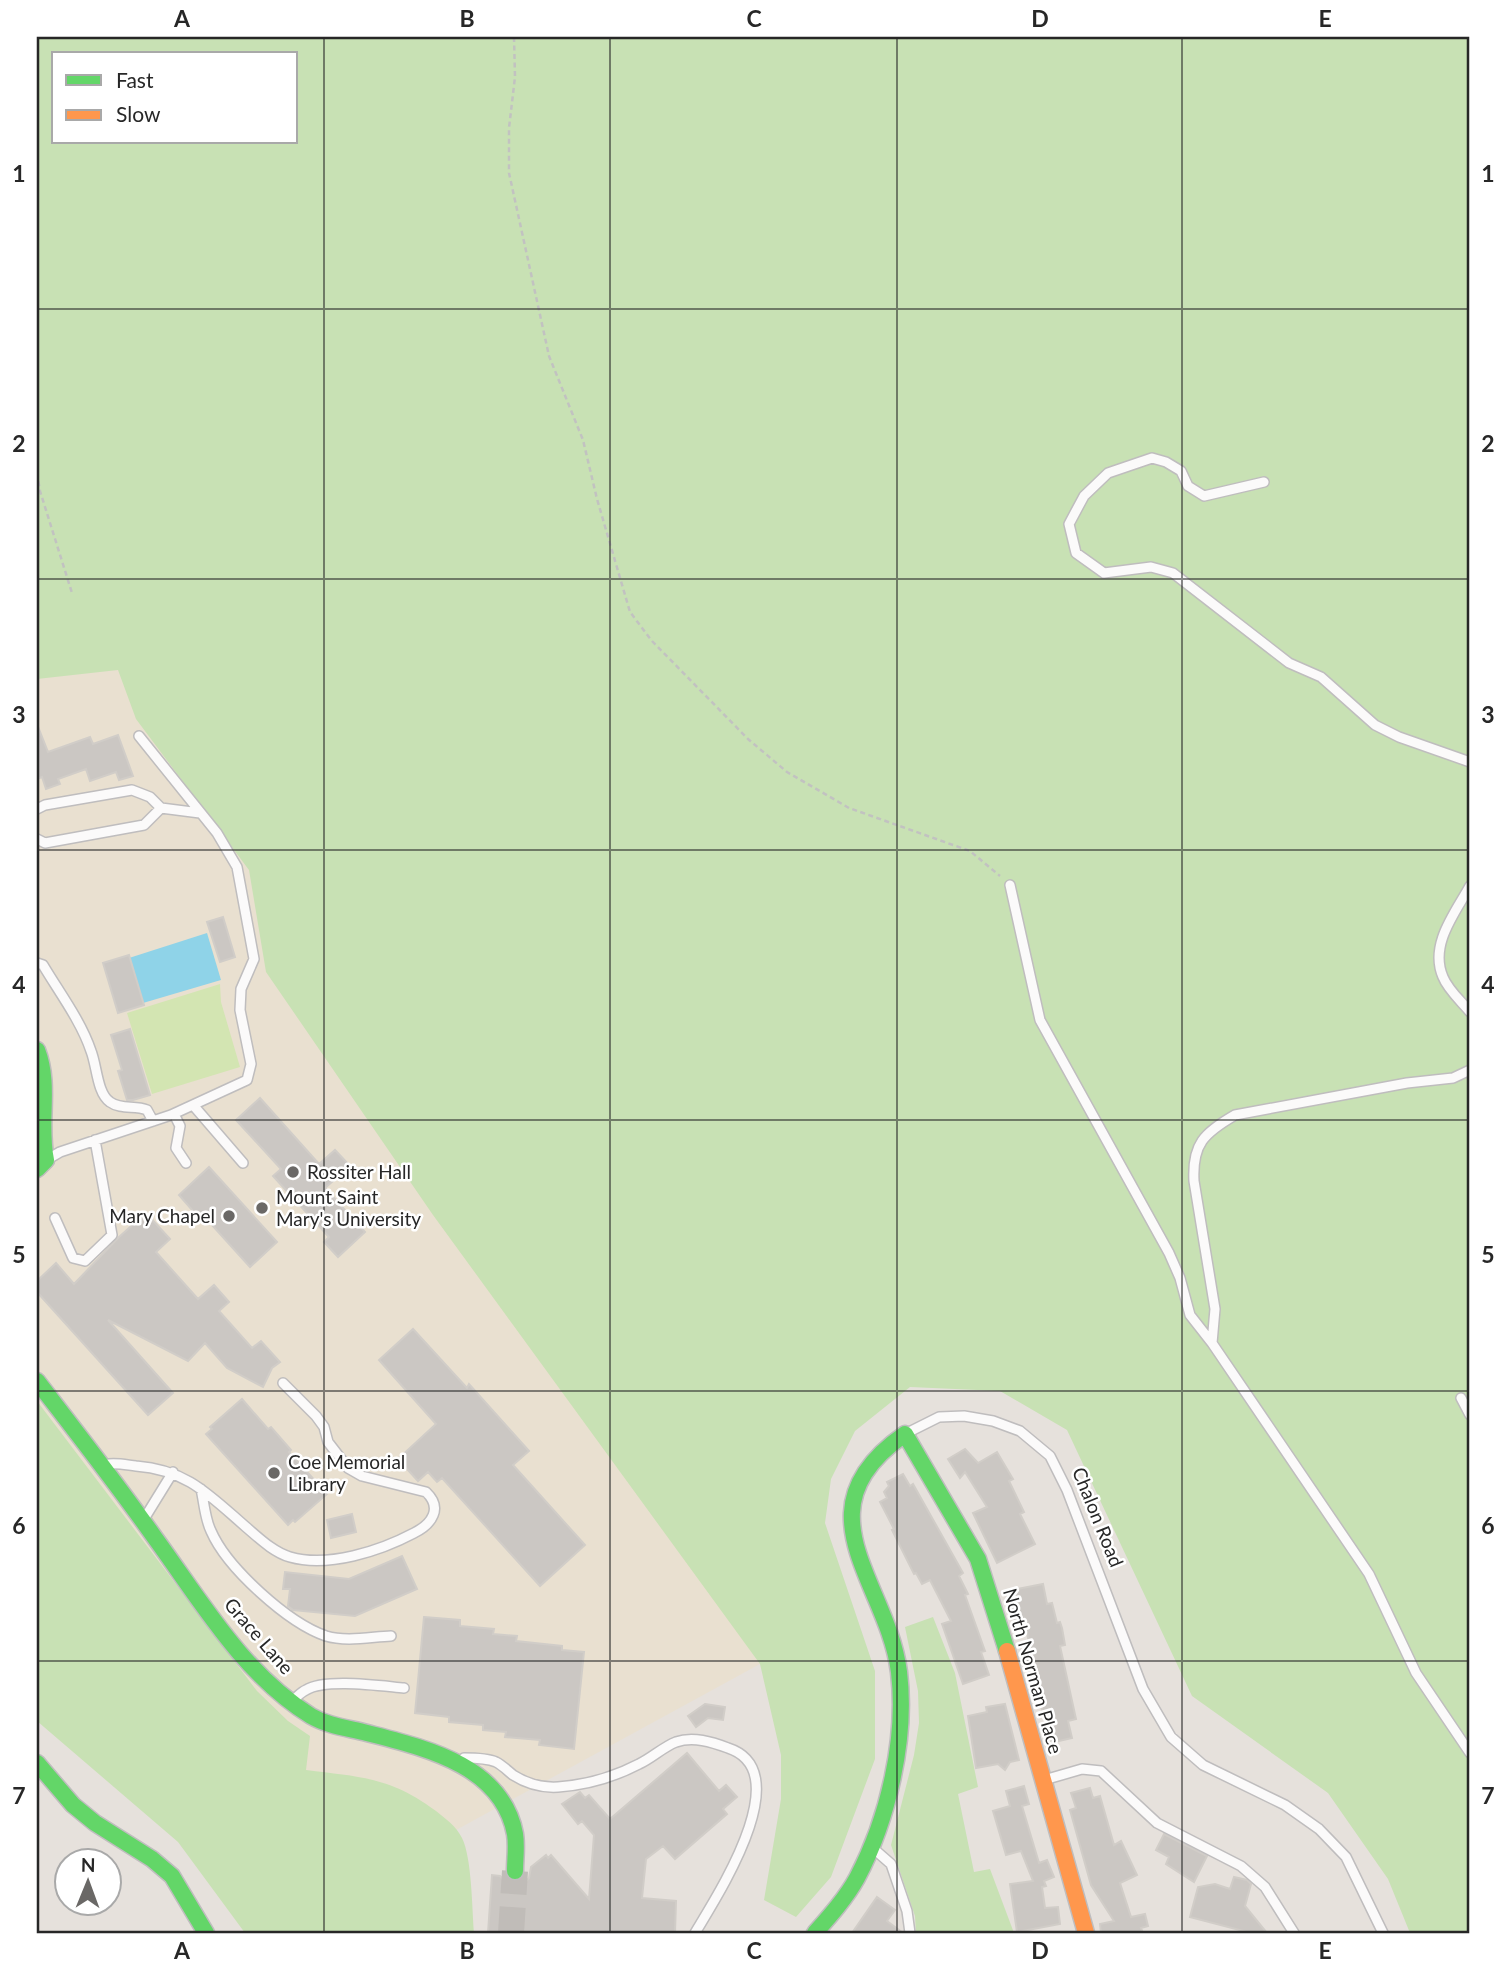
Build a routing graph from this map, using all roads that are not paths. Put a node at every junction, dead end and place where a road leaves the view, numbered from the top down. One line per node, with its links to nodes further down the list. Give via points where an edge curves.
1 (1264, 482): 3 (lane, via 1204,496 1188,486 1181,471 1152,458 1108,473 1084,496 1069,524 1076,553 1104,573 1151,567 1173,573 1289,663 1321,677 1375,725)
2 (139, 736): 6 (lane)
3 (1470, 762)
4 (162, 808): 5 (lane, via 132,790); 6 (lane); 7 (lane, via 144,825 46,843)
5 (37, 809)
6 (200, 813): 14 (lane, via 237,867 254,959 241,989 240,1010 251,1064 247,1080)
7 (37, 839)
8 (1010, 885): 22 (lane, via 1040,1020 1168,1253 1190,1315)
9 (1470, 886): 11 (lane, via 1441,941 1438,961 1444,980)
10 (37, 963): 16 (lane, via 43,965 84,1035 104,1097 122,1108 144,1108)
11 (1470, 1013)
12 (37, 1050): 20 (street, via 44,1074)
13 (1470, 1070): 22 (lane, via 1453,1078 1235,1115 1199,1143 1193,1161 1194,1181 1215,1309)
14 (193, 1105): 15 (lane); 19 (lane)
15 (174, 1114): 16 (lane); 18 (lane, via 180,1126 176,1148)
16 (153, 1121): 17 (lane)
17 (95, 1140): 20 (lane, via 60,1152); 21 (lane, via 112,1235 85,1261 76,1260)
18 (186, 1163)
19 (243, 1163)
20 (41, 1165)
21 (55, 1218)
22 (1212, 1343): 35 (lane, via 1369,1574 1416,1673)
23 (37, 1381): 28 (street, Grace Lane)
24 (283, 1383): 30 (lane, via 316,1416 348,1468 426,1492 435,1505 430,1522 393,1543 334,1560 312,1561 288,1556 266,1544)
25 (1461, 1398): 26 (lane)
26 (1470, 1415)
27 (905, 1434): 38 (street, North Norman Place, via 978,1559); 39 (street, Chalon Road, via 872,1461 858,1485 852,1511 858,1559 893,1642 901,1691 892,1772); 47 (lane, Chalon Road, via 939,1417 964,1416 1020,1432 1050,1456 1068,1490 1143,1689 1171,1737 1203,1765 1285,1805 1319,1829 1346,1857)
28 (104, 1465): 29 (lane); 31 (street, Grace Lane)
29 (173, 1472): 30 (lane); 31 (lane)
30 (201, 1489): 32 (lane, via 211,1531 237,1570 284,1613 342,1639)
31 (143, 1520): 34 (street, Grace Lane, via 246,1659)
32 (391, 1636)
33 (404, 1688): 34 (lane, via 324,1685 307,1689)
34 (292, 1702): 36 (street, Grace Lane, via 312,1717 332,1724)
35 (1470, 1753)
36 (451, 1757): 40 (street, Grace Lane, via 476,1774 509,1812 515,1834); 42 (lane, via 496,1762 532,1786 556,1787 611,1777 688,1739 731,1748 747,1758 755,1775 748,1832)
37 (37, 1763): 41 (street, via 73,1805 172,1876)
38 (1042, 1781): 45 (street, North Norman Place); 46 (lane, via 1082,1769 1101,1771 1157,1823 1241,1866 1265,1887)
39 (871, 1846): 43 (street, Chalon Road, via 846,1896); 44 (lane, via 891,1864)
40 (515, 1871)
41 (206, 1933)
42 (695, 1933)
43 (815, 1933)
44 (910, 1933)
45 (1086, 1933)
46 (1294, 1933)
47 (1383, 1933)

